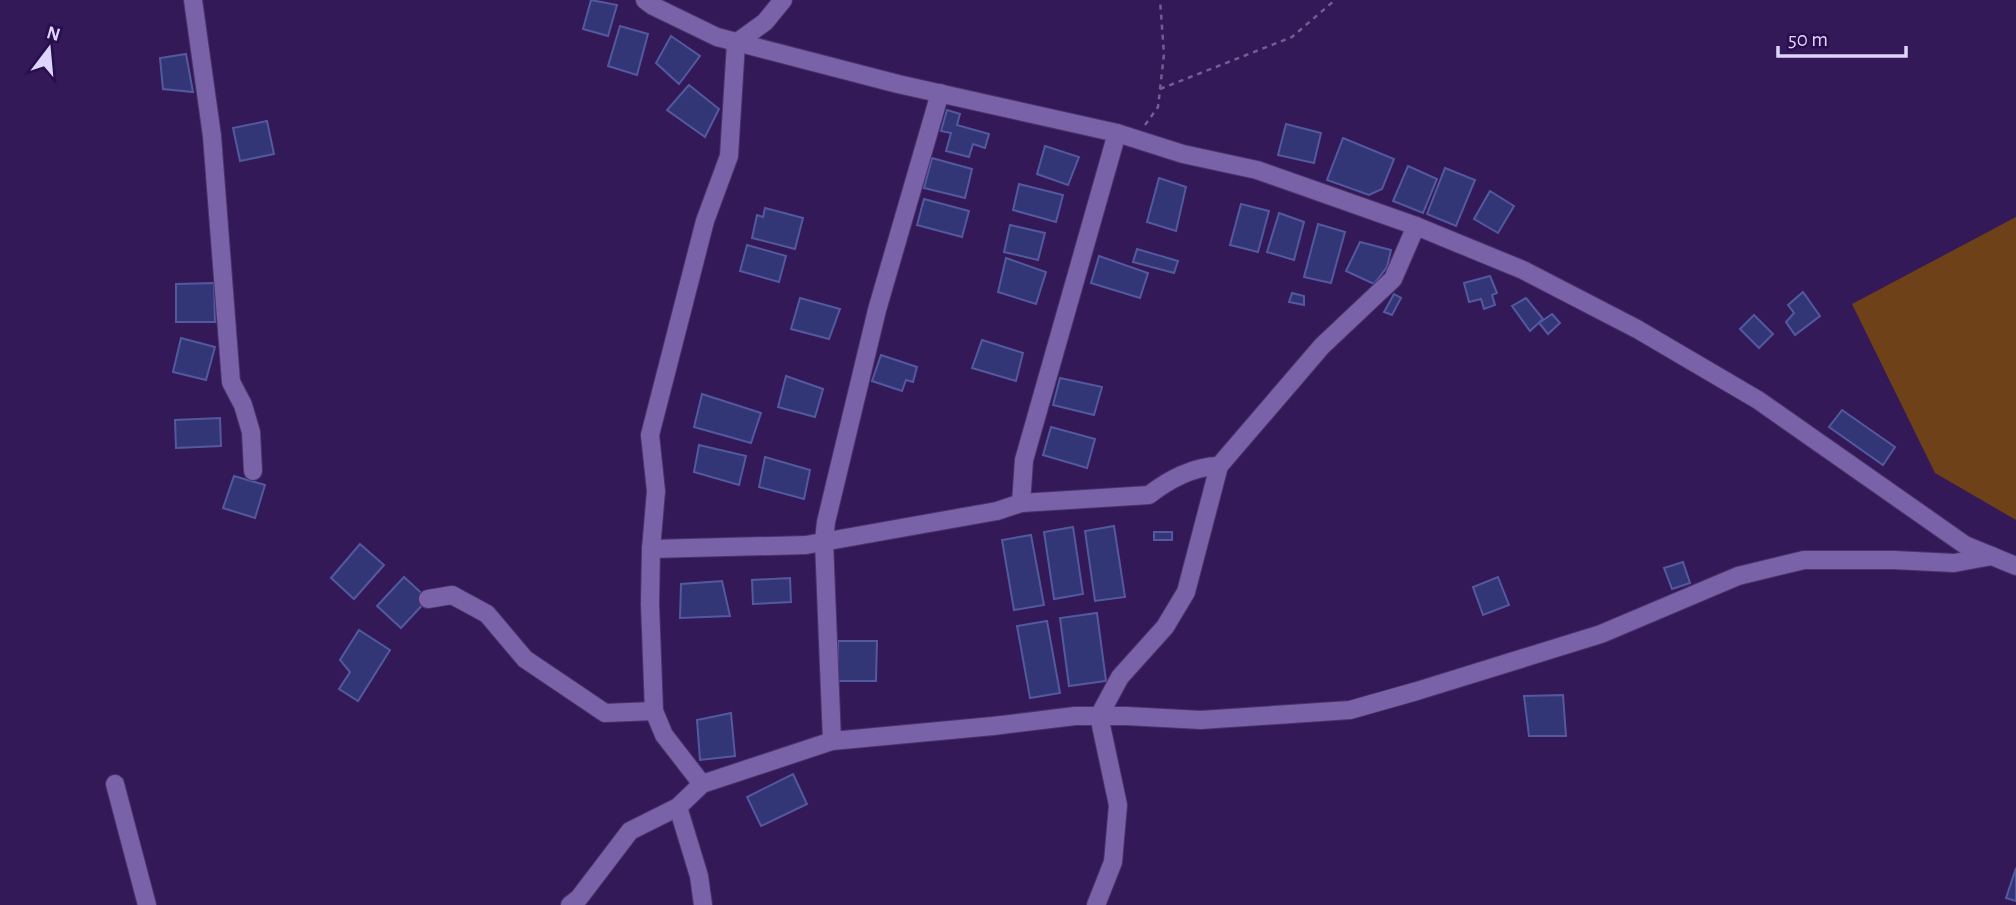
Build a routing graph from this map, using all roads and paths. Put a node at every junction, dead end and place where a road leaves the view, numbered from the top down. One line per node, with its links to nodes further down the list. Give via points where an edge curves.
1 (193, 0): 12 (street, via 212,136 231,382 251,432)
2 (645, 0): 6 (street)
3 (783, 0): 6 (street, via 765,22)
4 (1160, 0): 7 (path, via 1164,54)
5 (1335, 0): 7 (path, via 1292,37)
6 (736, 43): 8 (street); 15 (street, via 729,156 705,221 650,435 656,491)
7 (1160, 89): 9 (path, via 1158,107)
8 (940, 93): 9 (street); 14 (street, via 877,310)
9 (1126, 136): 10 (street, via 1257,170); 13 (street, via 1024,460)
10 (1416, 226): 11 (street, via 1393,279 1322,346); 16 (street, via 1523,270 1637,328 1758,400 1965,545)
11 (1219, 466): 13 (street, via 1205,466 1173,479 1149,495); 20 (street, via 1186,592 1165,627 1120,677)
12 (253, 471)
13 (1021, 503): 14 (street)
14 (824, 541): 15 (street); 21 (street)
15 (651, 549): 19 (street)
16 (1992, 556): 17 (street); 20 (street, via 1954,564 1804,561 1738,576 1601,634 1350,710 1201,720)
17 (2016, 566)
18 (428, 599): 19 (street, via 453,595 487,614 525,659 605,713)
19 (654, 710): 23 (street, via 664,735)
20 (1099, 716): 21 (street); 28 (street, via 1118,805 1113,862)
21 (832, 741): 23 (street)
22 (115, 784): 25 (street)
23 (702, 784): 24 (street)
24 (678, 807): 26 (street, via 630,831); 27 (street)
25 (147, 905)
26 (570, 905)
27 (703, 905)
28 (1096, 905)

